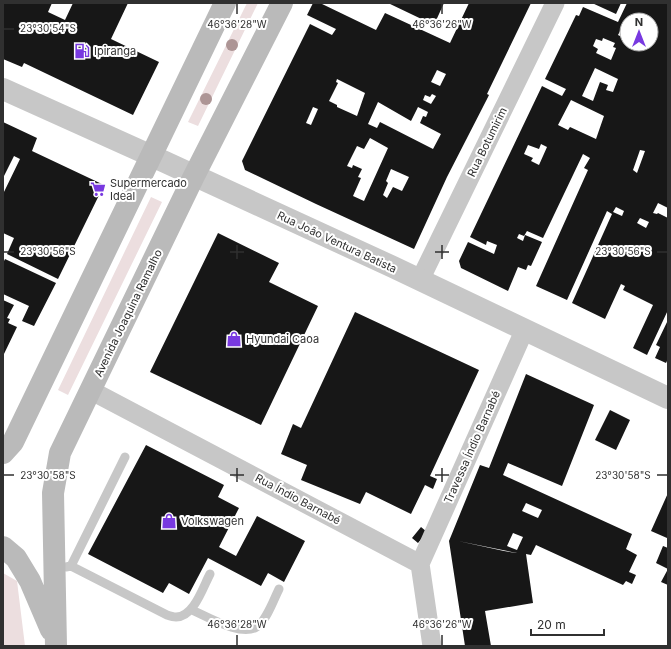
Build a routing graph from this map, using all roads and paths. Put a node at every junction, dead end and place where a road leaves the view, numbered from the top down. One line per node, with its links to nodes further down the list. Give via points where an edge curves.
1 (225, 3): 5 (main road)
2 (282, 3): 6 (main road, Avenida Joaquina Ramalho)
3 (555, 3): 7 (street, Rua Botumirim)
4 (3, 89): 5 (street, Rua João Ventura Batista)
5 (151, 156): 6 (street, Rua João Ventura Batista); 11 (main road, via 13,442)
6 (194, 176): 7 (street, Rua João Ventura Batista); 9 (main road, Avenida Joaquina Ramalho)
7 (420, 280): 8 (street, Rua João Ventura Batista)
8 (524, 331): 10 (street, Rua João Ventura Batista); 14 (street, Travessa Índio Barnabé)
9 (90, 390): 14 (street, Rua Índio Barnabé); 15 (main road, Avenida Joaquina Ramalho, via 60,453 53,493)
10 (668, 398)
11 (3, 453)
12 (125, 457): 15 (lane)
13 (3, 547): 19 (main road, via 16,558 30,581)
14 (420, 564): 20 (street)
15 (63, 568): 18 (lane, via 167,615 176,617); 19 (main road, Avenida Joaquina Ramalho)
16 (210, 574): 18 (lane)
17 (279, 589): 18 (lane, via 265,618 249,631 236,629)
18 (192, 610)
19 (56, 644)
20 (432, 646)

